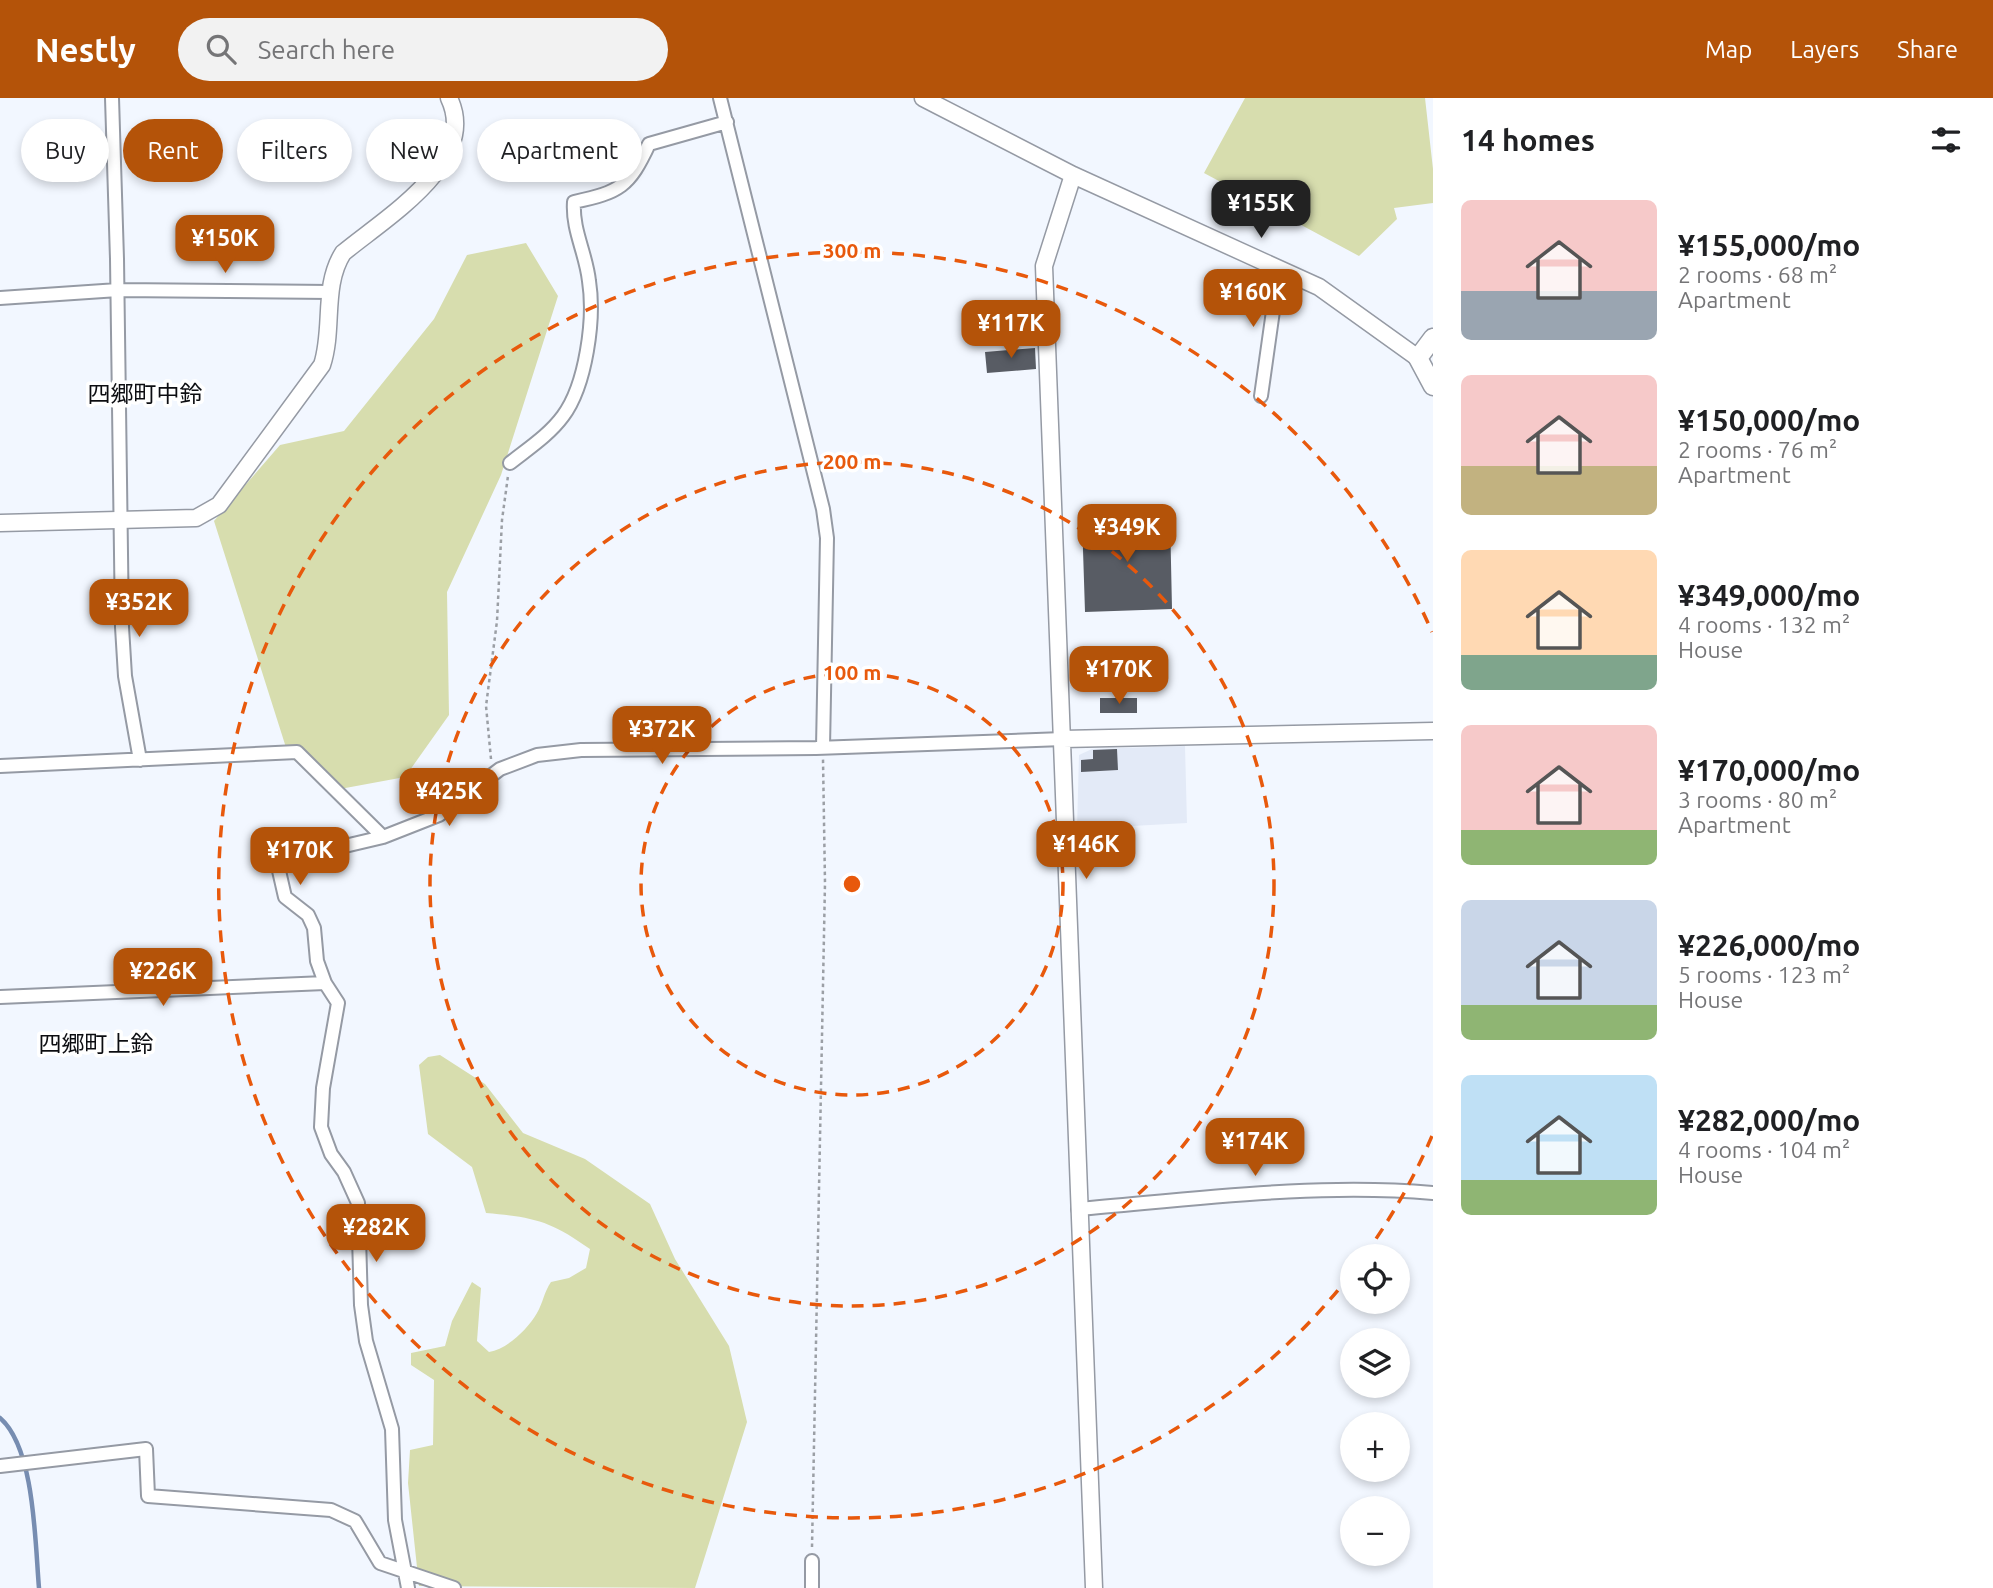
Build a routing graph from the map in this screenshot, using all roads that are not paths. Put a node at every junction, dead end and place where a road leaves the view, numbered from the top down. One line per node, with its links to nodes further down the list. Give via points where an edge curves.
1 (112, 98): 8 (street)
2 (449, 98): 9 (street, via 456,120 455,137 439,172 343,254 333,269)
3 (720, 98): 5 (street)
4 (923, 98): 6 (street)
5 (727, 122): 15 (street, via 649,144 634,175 618,188 574,202 573,219 591,295 584,370 564,415); 20 (street, via 823,509 827,538)
6 (1073, 174): 7 (street); 19 (street, via 1044,266)
7 (1273, 266): 12 (street, via 1319,287); 14 (street, via 1273,311)
8 (118, 290): 9 (street); 10 (street); 16 (street)
9 (331, 292): 16 (street, via 330,343 322,365 219,505 197,517)
10 (0, 298)
11 (1433, 338): 12 (main road)
12 (1418, 358): 13 (main road)
13 (1433, 386)
14 (1261, 396)
15 (510, 463)
16 (120, 521): 17 (street); 21 (street, via 125,676)
17 (0, 523)
18 (1433, 731): 19 (street)
19 (1063, 739): 20 (street); 27 (street)
20 (822, 747): 23 (street, via 581,750 537,755 492,774 439,815)
21 (139, 760): 22 (street); 23 (street, via 297,752)
22 (0, 765)
23 (383, 837): 24 (street, via 277,862 285,897 308,915 314,928 317,961)
24 (325, 983): 25 (street); 30 (street, via 338,1003 321,1127 358,1203 361,1305 366,1341 392,1429 395,1520)
25 (0, 997)
26 (1433, 1193): 27 (street, via 1298,1191)
27 (1078, 1209): 34 (street)
28 (0, 1466): 30 (street, via 146,1449 148,1496 331,1510 355,1521 380,1563)
29 (812, 1561): 33 (street)
30 (407, 1571): 31 (street); 32 (street)
31 (408, 1588)
32 (454, 1588)
33 (812, 1588)
34 (1094, 1588)

